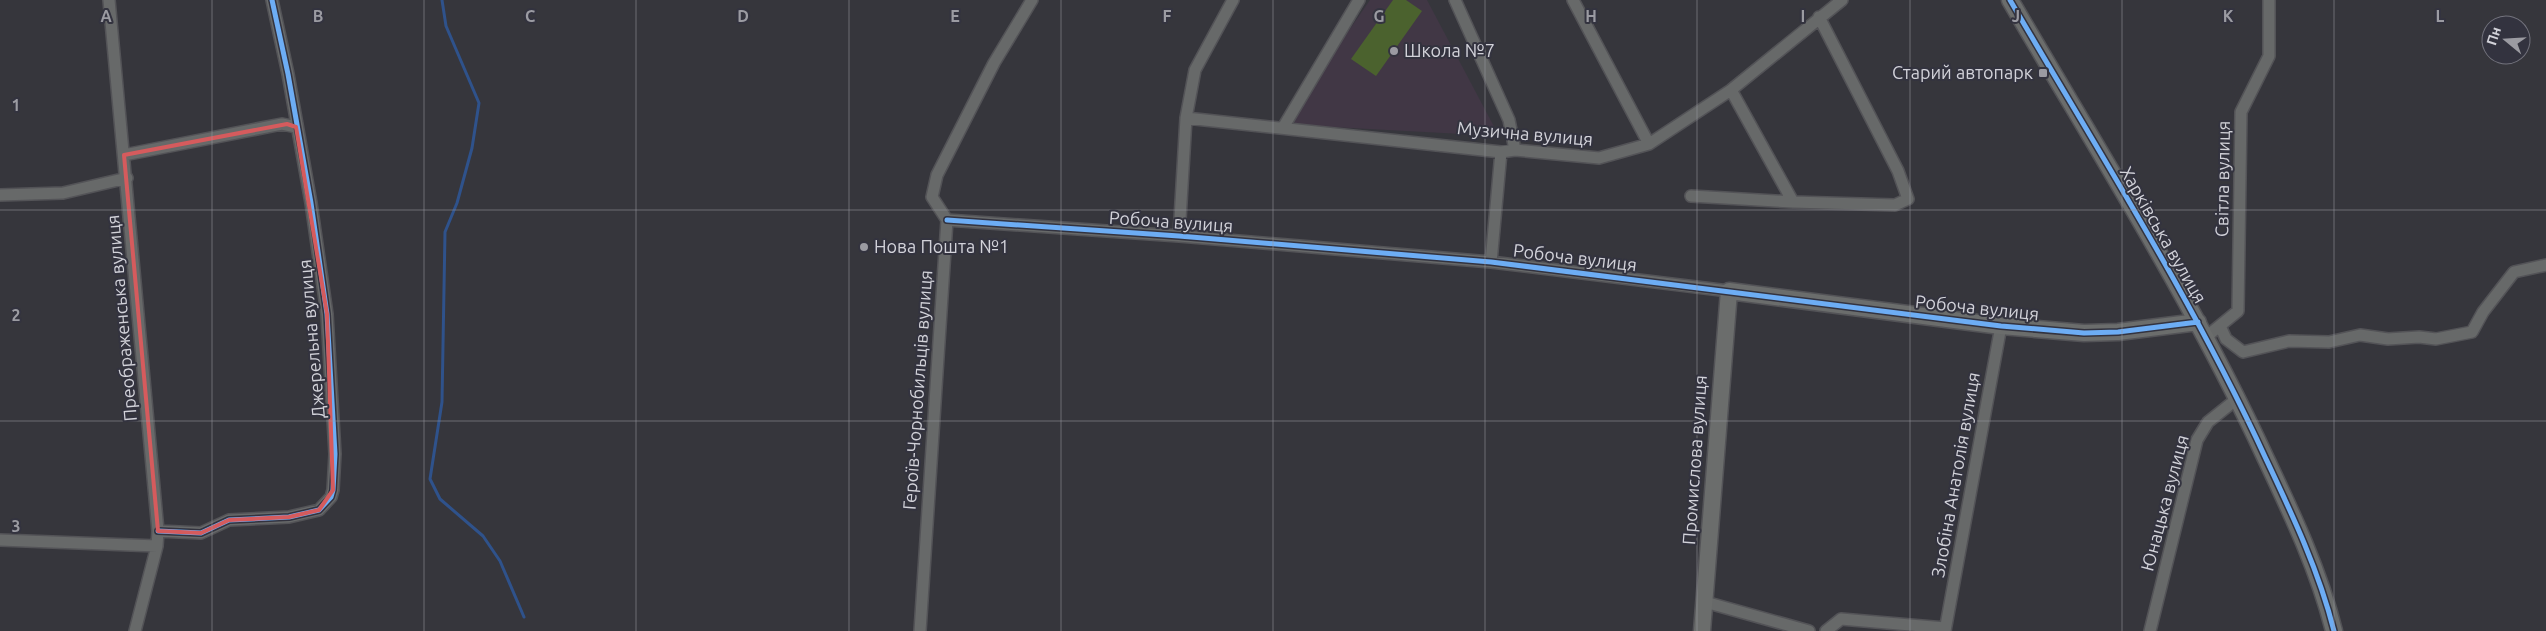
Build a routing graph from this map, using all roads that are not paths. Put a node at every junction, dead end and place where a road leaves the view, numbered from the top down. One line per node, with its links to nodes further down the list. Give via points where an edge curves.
1 (109, 0): 19 (street, Преображенська вулиця)
2 (272, 0): 15 (street, Джерельна вулиця)
3 (1032, 0): 24 (street, via 994,63 937,175 932,197)
4 (1233, 0): 13 (street, via 1195,70)
5 (1359, 0): 14 (street)
6 (1455, 0): 17 (street, via 1509,120)
7 (1573, 0): 16 (street)
8 (1842, 0): 11 (street, Музична вулиця)
9 (2010, 0): 29 (street, Харківська вулиця)
10 (2269, 0): 31 (street, Світла вулиця, via 2269,56 2241,112 2238,312)
11 (1819, 17): 12 (street, Музична вулиця); 23 (street, via 1898,171 1908,199 1895,205)
12 (1731, 90): 16 (street, Музична вулиця); 23 (street)
13 (1186, 118): 14 (street, Музична вулиця); 25 (street)
14 (1284, 126): 18 (street, Музична вулиця)
15 (296, 127): 19 (street, via 282,124); 34 (street, Джерельна вулиця, via 311,202 327,314 335,454 331,497 319,510 289,517 229,520 201,533)
16 (1649, 144): 17 (street, Музична вулиця, via 1599,158)
17 (1515, 150): 18 (street, Музична вулиця)
18 (1501, 152): 26 (street)
19 (124, 155): 20 (street, Преображенська вулиця)
20 (127, 178): 21 (street, via 63,193); 34 (street, Преображенська вулиця)
21 (0, 195)
22 (1691, 196): 23 (street)
23 (1793, 202)
24 (947, 220): 25 (street, Робоча вулиця); 40 (street, Героїв-Чорнобильців вулиця)
25 (1179, 236): 26 (street, Робоча вулиця)
26 (1491, 262): 28 (street, Робоча вулиця)
27 (2546, 265): 31 (street, via 2514,272 2472,332 2436,339 2388,340 2360,335 2329,342 2289,341 2243,352 2226,339)
28 (1729, 292): 30 (street, Робоча вулиця); 37 (street, Промислова вулиця)
29 (2198, 322): 30 (street, Робоча вулиця, via 2084,333); 32 (street, Харківська вулиця)
30 (2000, 326): 38 (street, Злобіна Анатолія вулиця)
31 (2220, 326): 32 (street)
32 (2206, 338): 33 (street, Харківська вулиця)
33 (2238, 398): 44 (street, Юнацька вулиця, via 2208,422 2196,440); 45 (street, Харківська вулиця, via 2290,511 2327,604)
34 (158, 531): 36 (street, Преображенська вулиця)
35 (0, 540): 36 (street)
36 (157, 546): 39 (street, Преображенська вулиця)
37 (1705, 602): 41 (street, Промислова вулиця); 42 (street)
38 (1945, 629): 43 (street, via 1841,619)
39 (135, 631)
40 (920, 631)
41 (1702, 631)
42 (1809, 631)
43 (1826, 631)
44 (2150, 631)
45 (2334, 631)

